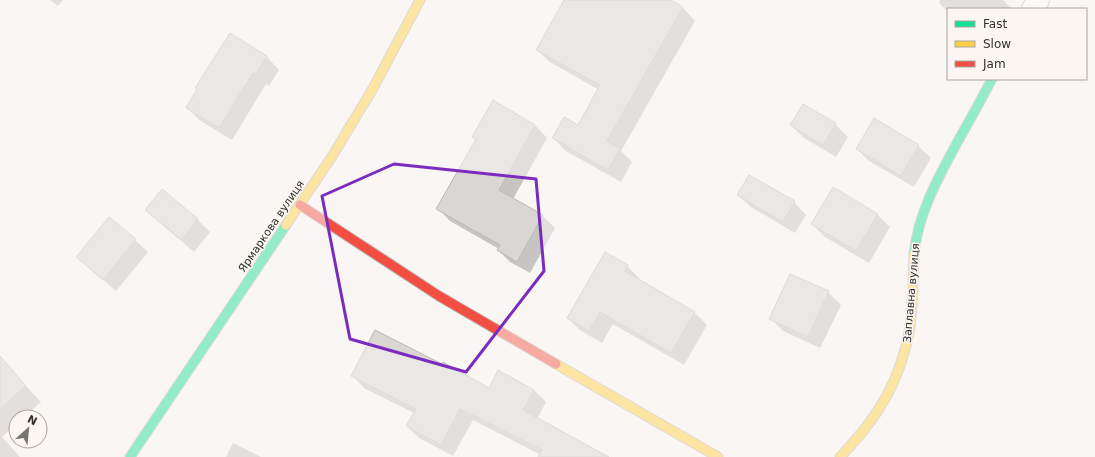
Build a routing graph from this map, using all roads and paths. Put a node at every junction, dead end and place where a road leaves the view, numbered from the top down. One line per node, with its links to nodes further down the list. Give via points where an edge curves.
1 (420, 0): 3 (street, Ярмаркова вулиця, via 361,108)
2 (991, 80): 6 (street, Заплавна вулиця, via 932,190 920,221 914,254 909,334 898,378 865,431)
3 (300, 205): 4 (street, Ярмаркова вулиця); 5 (street, via 452,303)
4 (130, 457)
5 (718, 457)
6 (840, 457)

